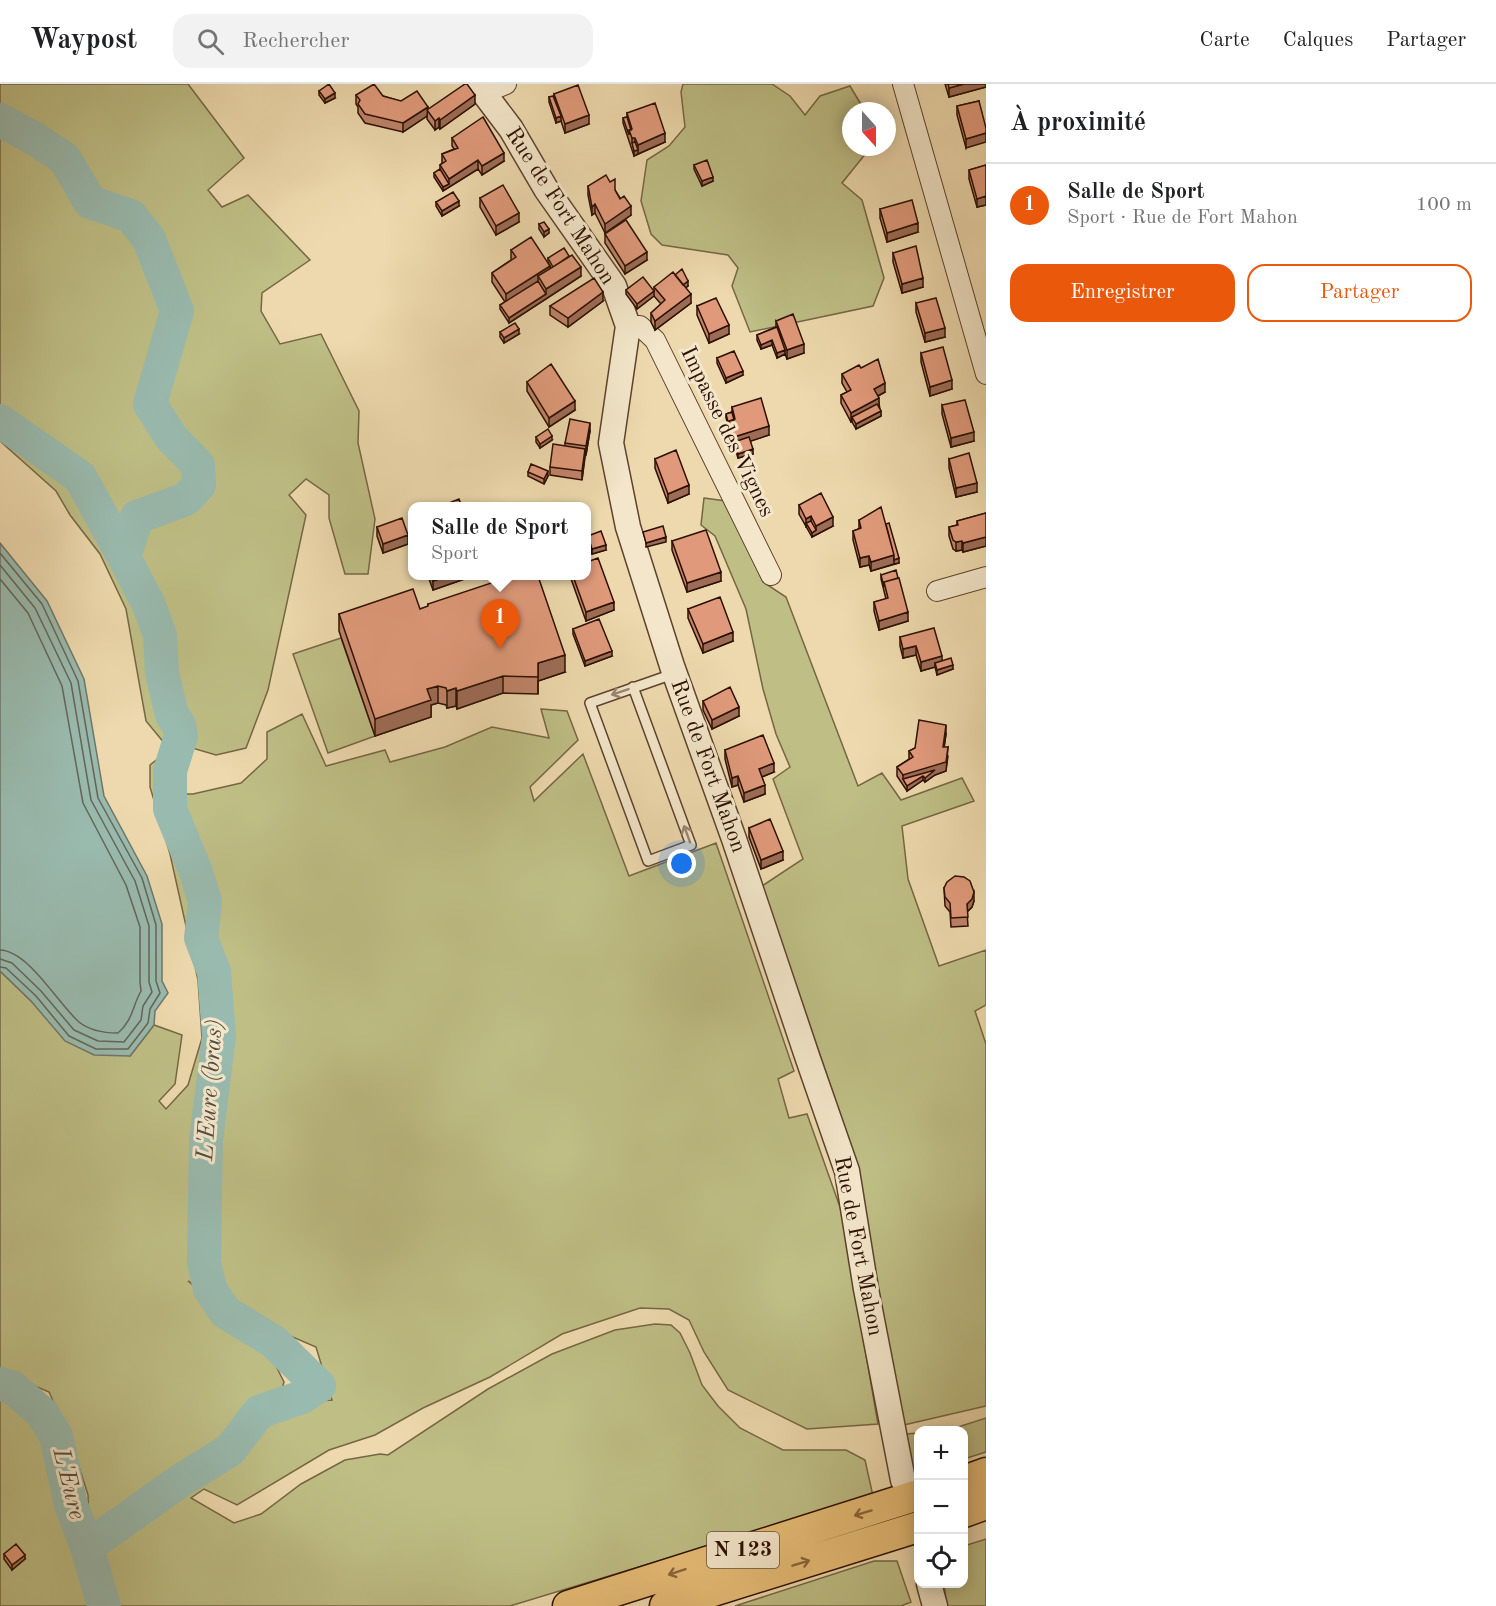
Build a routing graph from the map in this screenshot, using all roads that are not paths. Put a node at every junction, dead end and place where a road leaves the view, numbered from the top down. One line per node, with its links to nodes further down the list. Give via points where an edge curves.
1 (506, 84): 3 (street)
2 (903, 84): 5 (street)
3 (480, 89): 4 (street, Rue de Fort Mahon, via 511,129 546,189 614,286)
4 (628, 326): 6 (street, Impasse des Vignes, via 640,326 655,340); 9 (street, Rue de Fort Mahon, via 612,443 628,527)
5 (986, 374)
6 (771, 575)
7 (986, 577): 8 (street)
8 (937, 591)
9 (675, 673): 10 (lane); 13 (street, Rue de Fort Mahon, via 847,1171 867,1289)
10 (633, 687): 10 (lane, one-way to 10, via 590,703 648,861 691,845)
11 (986, 1473): 12 (main road)
12 (966, 1480)
13 (911, 1487): 18 (main road, N 123, one-way to 18)
14 (986, 1504): 15 (main road)
15 (968, 1510)
16 (914, 1528): 19 (main road, N 123, one-way to 16)
17 (930, 1588): 20 (street)
18 (568, 1606)
19 (665, 1606)
20 (935, 1606)

